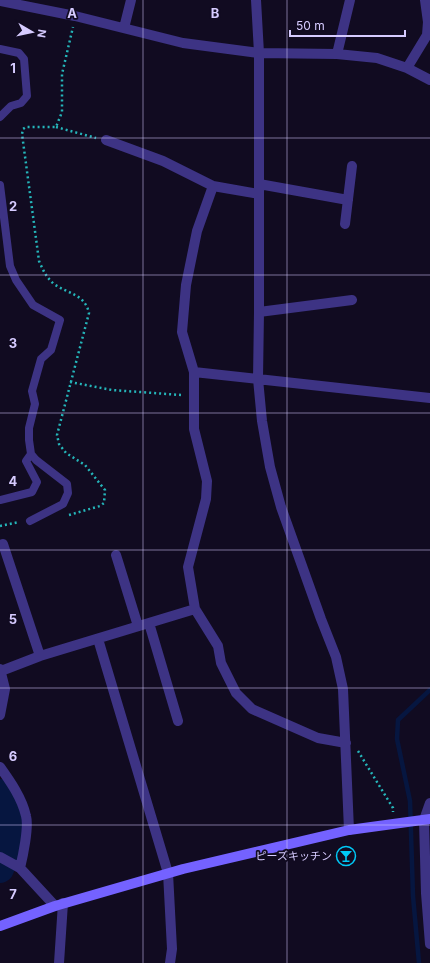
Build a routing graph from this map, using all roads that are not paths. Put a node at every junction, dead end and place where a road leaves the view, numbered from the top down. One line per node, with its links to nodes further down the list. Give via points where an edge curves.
1 (131, 0): 6 (street)
2 (256, 0): 8 (street)
3 (350, 0): 9 (street)
4 (425, 0): 10 (street, via 427,34)
5 (0, 1): 6 (street)
6 (124, 28): 8 (street, via 183,43)
7 (0, 49): 12 (lane, via 19,53 24,59 27,96)
8 (259, 53): 9 (street); 17 (street)
9 (337, 54): 10 (street, via 377,58)
10 (407, 68): 11 (street)
11 (430, 80)
12 (0, 117)
13 (106, 140): 16 (street, via 163,161)
14 (352, 166): 18 (street)
15 (0, 185): 25 (lane, via 10,266 16,280 33,305 60,320 51,350 41,358 32,391 35,404 28,440)
16 (213, 186): 17 (street); 22 (street, via 197,231 186,284 182,332)
17 (259, 189): 18 (street); 21 (street)
18 (348, 200): 19 (street)
19 (345, 224)
20 (352, 300): 21 (street)
21 (260, 312): 23 (street)
22 (194, 372): 23 (street); 30 (street, via 194,429 207,482 206,499 188,568)
23 (258, 379): 24 (street); 38 (street, via 267,451 279,500 336,657 343,689)
24 (430, 398)
25 (31, 454): 26 (lane, via 26,461 37,482 32,492); 27 (lane, via 67,484 68,493 63,504)
26 (0, 500)
27 (30, 522)
28 (0, 544): 34 (street, via 3,544)
29 (116, 555): 32 (street)
30 (195, 609): 31 (street); 38 (street, via 218,646 221,663 236,693 252,709 318,738)
31 (149, 623): 32 (street); 37 (street)
32 (138, 626): 33 (street)
33 (98, 639): 34 (street); 45 (street)
34 (40, 656): 35 (street)
35 (1, 670): 36 (street, via 6,689)
36 (0, 715)
37 (178, 721)
38 (346, 743): 42 (street)
39 (0, 767): 44 (street, via 21,801 27,817)
40 (430, 803): 41 (street)
41 (427, 819): 42 (street); 48 (street, via 426,893)
42 (349, 830): 45 (street)
43 (0, 857): 44 (street)
44 (20, 868): 46 (street)
45 (168, 873): 46 (street); 50 (street, via 172,949)
46 (59, 905): 47 (street); 49 (street)
47 (0, 926)
48 (430, 944)
49 (59, 963)
50 (170, 963)

